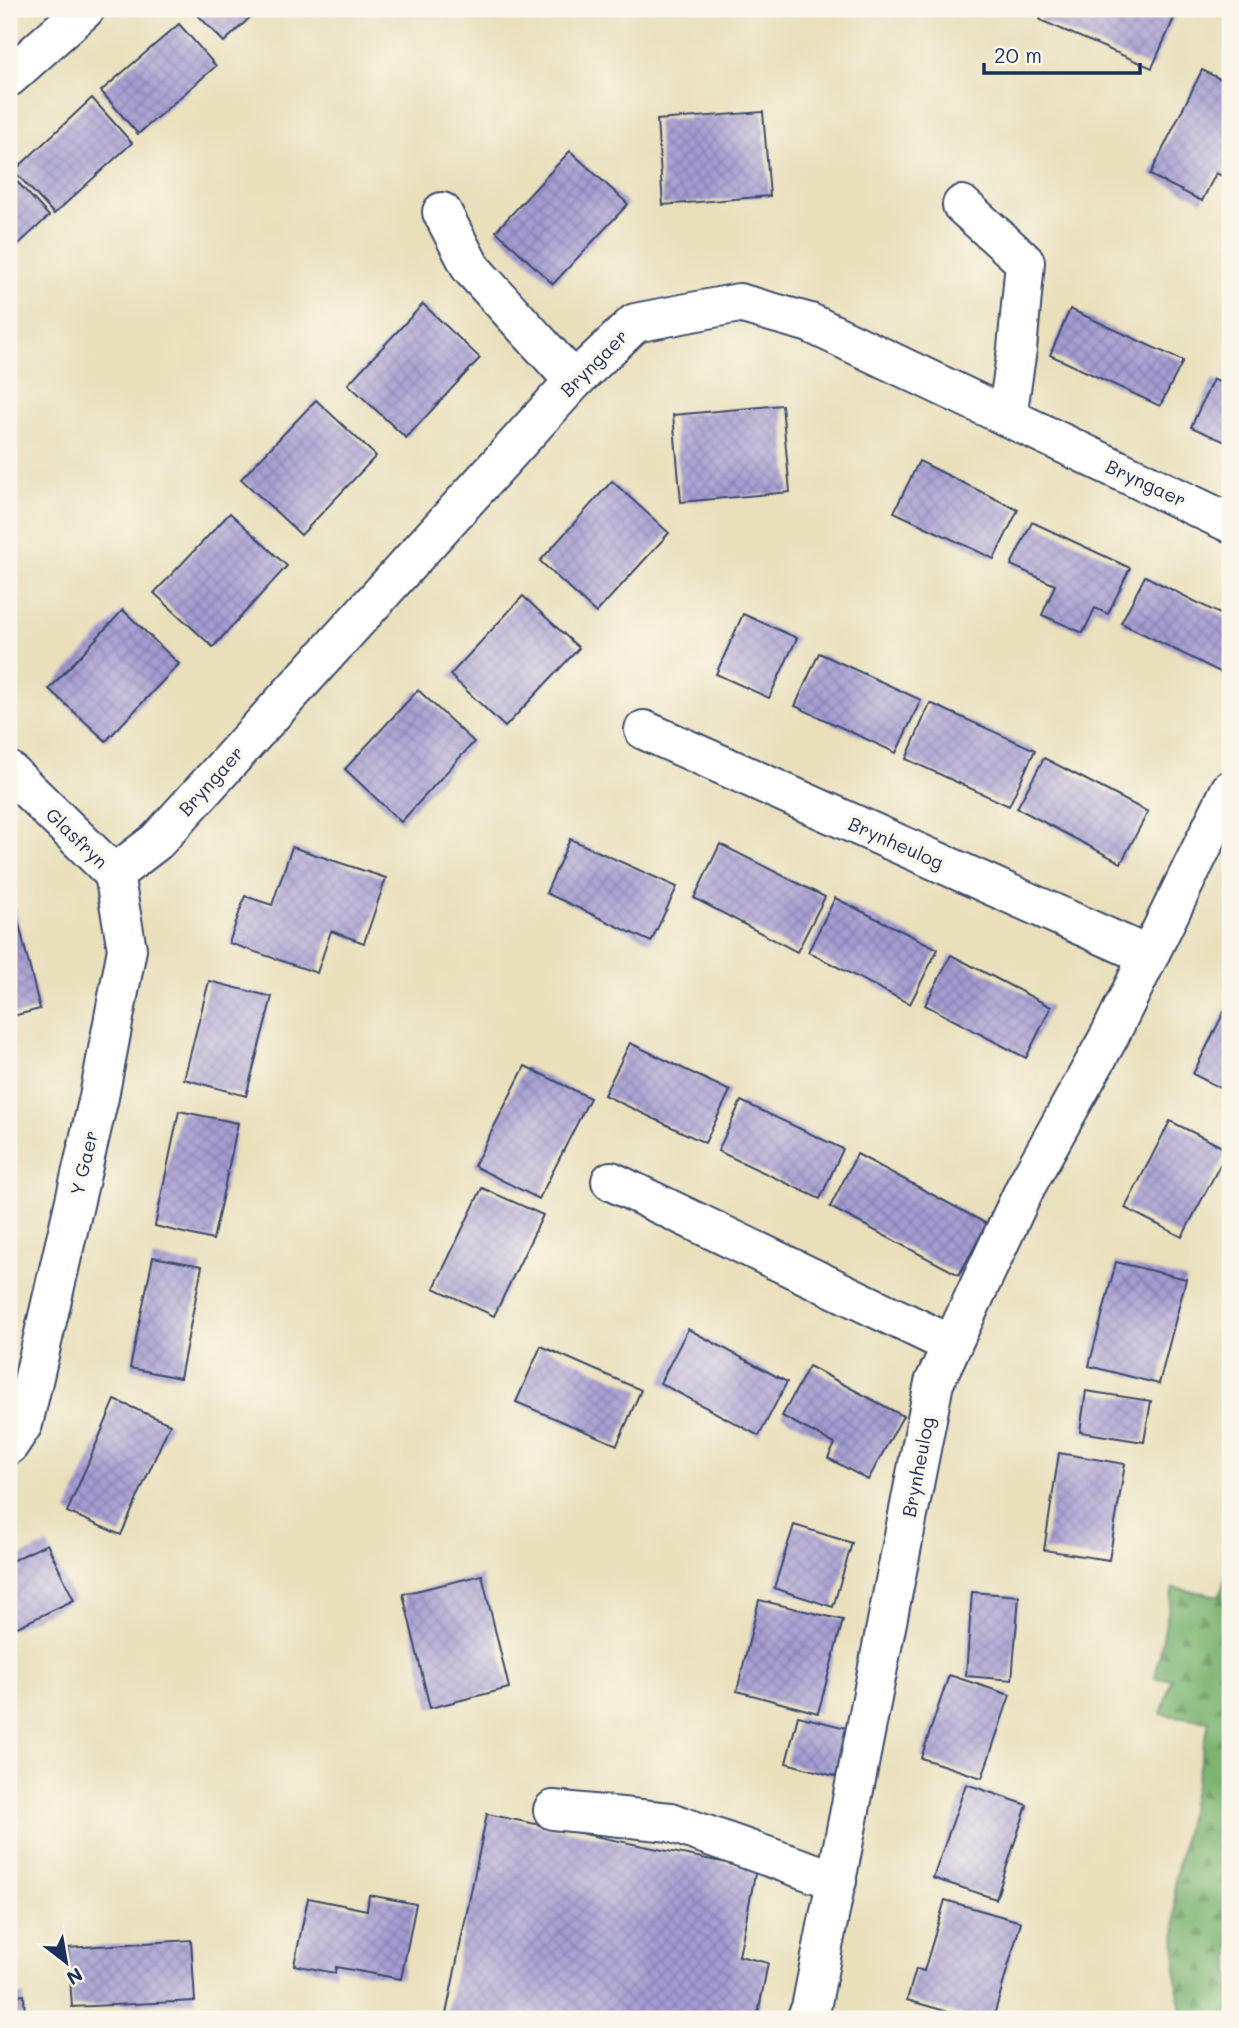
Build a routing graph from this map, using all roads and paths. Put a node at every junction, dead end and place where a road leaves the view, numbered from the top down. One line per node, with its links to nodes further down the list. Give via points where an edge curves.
1 (85, 9): 2 (street)
2 (9, 77)
3 (962, 205): 6 (street, via 1025,262)
4 (442, 212): 5 (street, via 471,268)
5 (574, 381): 6 (street, Bryngaer, via 635,323 739,303 810,323); 11 (street, Bryngaer, via 157,841)
6 (1007, 417): 7 (street, Bryngaer)
7 (1230, 523)
8 (644, 730): 12 (street, Brynheulog)
9 (9, 771): 11 (street, Glasfryn)
10 (1230, 790): 12 (street, Brynheulog)
11 (114, 874): 15 (street, Y Gaer, via 127,949 99,1097 23,1424)
12 (1149, 956): 14 (street, Brynheulog, via 1026,1186)
13 (611, 1181): 14 (street)
14 (952, 1345): 17 (street, Brynheulog, via 934,1383)
15 (9, 1445)
16 (553, 1810): 17 (street, via 670,1822)
17 (837, 1881): 18 (street, Brynheulog)
18 (806, 2019)

